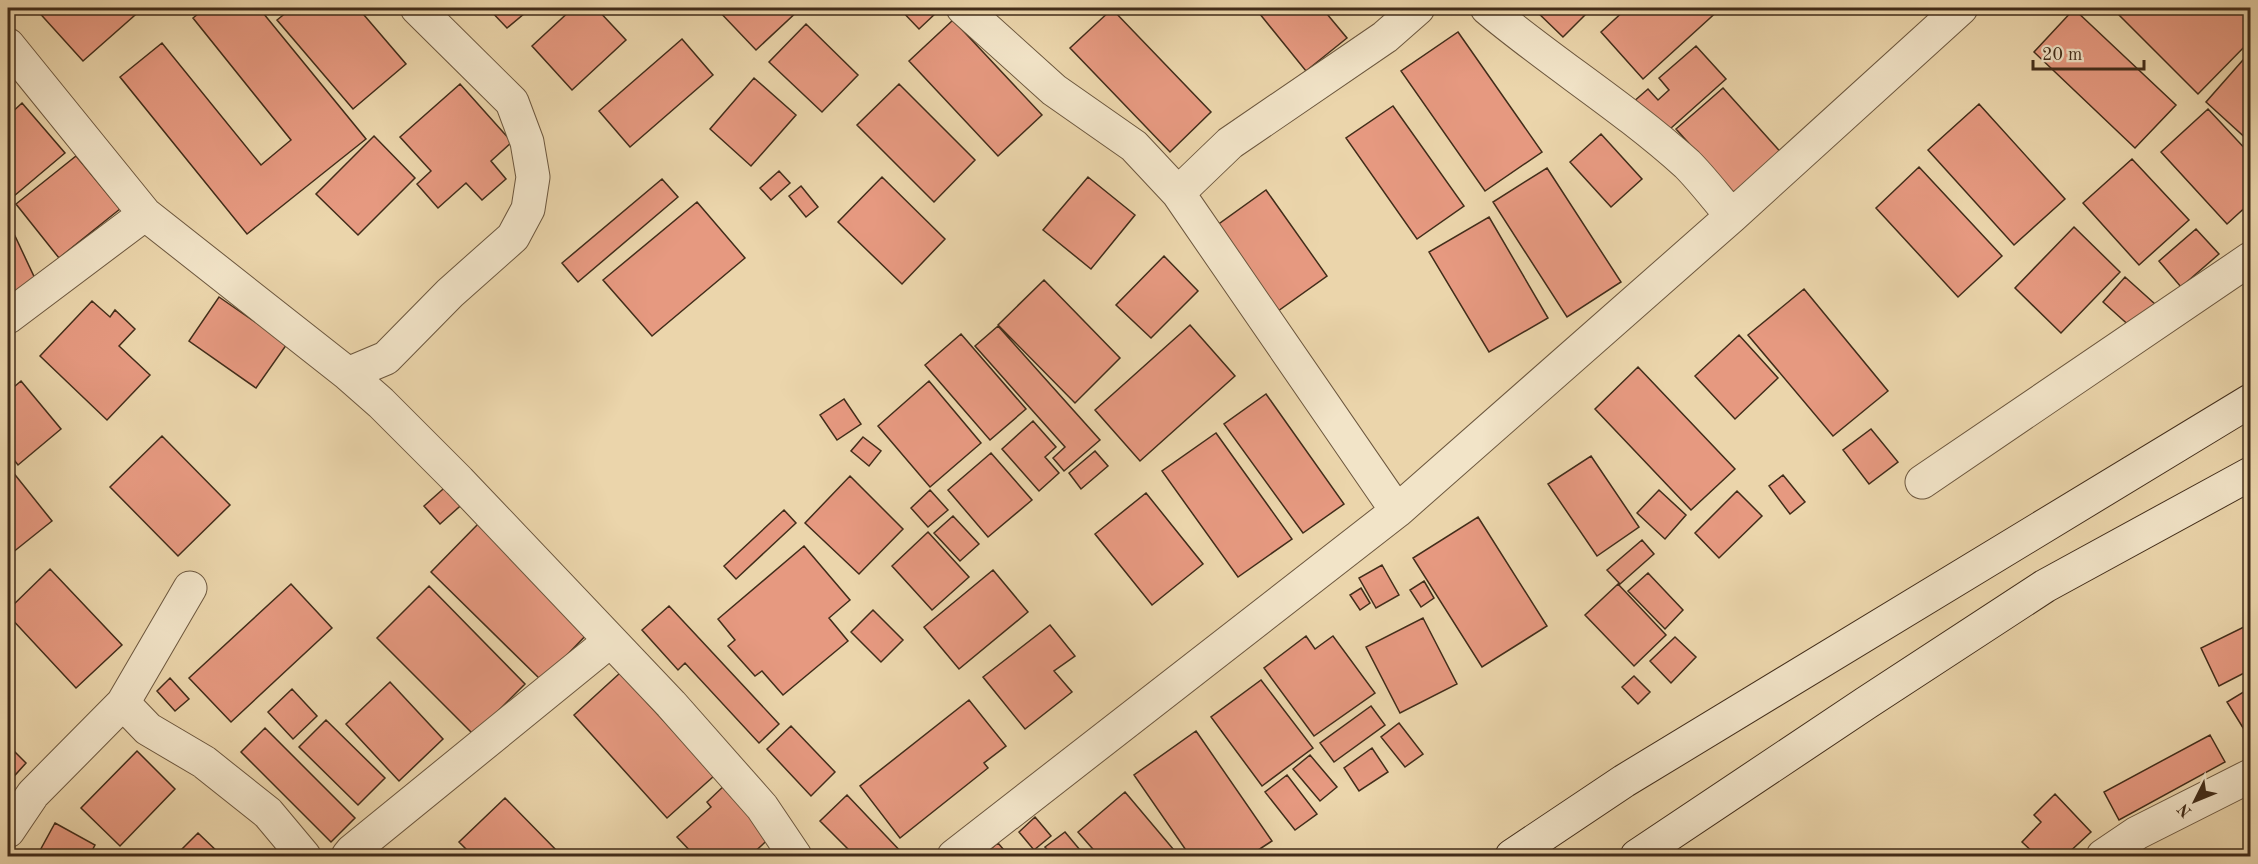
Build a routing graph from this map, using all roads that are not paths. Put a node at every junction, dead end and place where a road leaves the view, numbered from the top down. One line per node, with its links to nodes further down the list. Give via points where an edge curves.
1 (417, 8): 12 (street, via 512,102 527,142 533,177 528,209 513,237 450,293)
2 (963, 8): 7 (street, via 1054,90 1134,146)
3 (1418, 8): 7 (street, via 1385,37 1230,143)
4 (1487, 8): 9 (street, via 1619,107 1688,165)
5 (1961, 8): 9 (street)
6 (8, 45): 8 (street)
7 (1178, 194): 18 (street)
8 (145, 214): 11 (street); 13 (street)
9 (1732, 216): 18 (street)
10 (2250, 259): 17 (street)
11 (8, 316)
12 (387, 358): 13 (street); 15 (street)
13 (348, 374): 15 (street)
14 (2250, 401): 28 (street, via 1624,781)
15 (381, 403): 20 (street)
16 (2250, 474): 29 (street, via 2045,586)
17 (1922, 482)
18 (1397, 511): 27 (street)
19 (190, 588): 21 (street)
20 (610, 641): 25 (street); 26 (street, via 762,807)
21 (123, 703): 23 (street, via 33,794); 24 (street, via 148,729 204,762 267,813)
22 (2250, 776): 30 (street, via 2137,833)
23 (8, 831)
24 (304, 856)
25 (348, 856)
26 (795, 856)
27 (954, 856)
28 (1512, 856)
29 (1637, 856)
30 (2103, 856)

